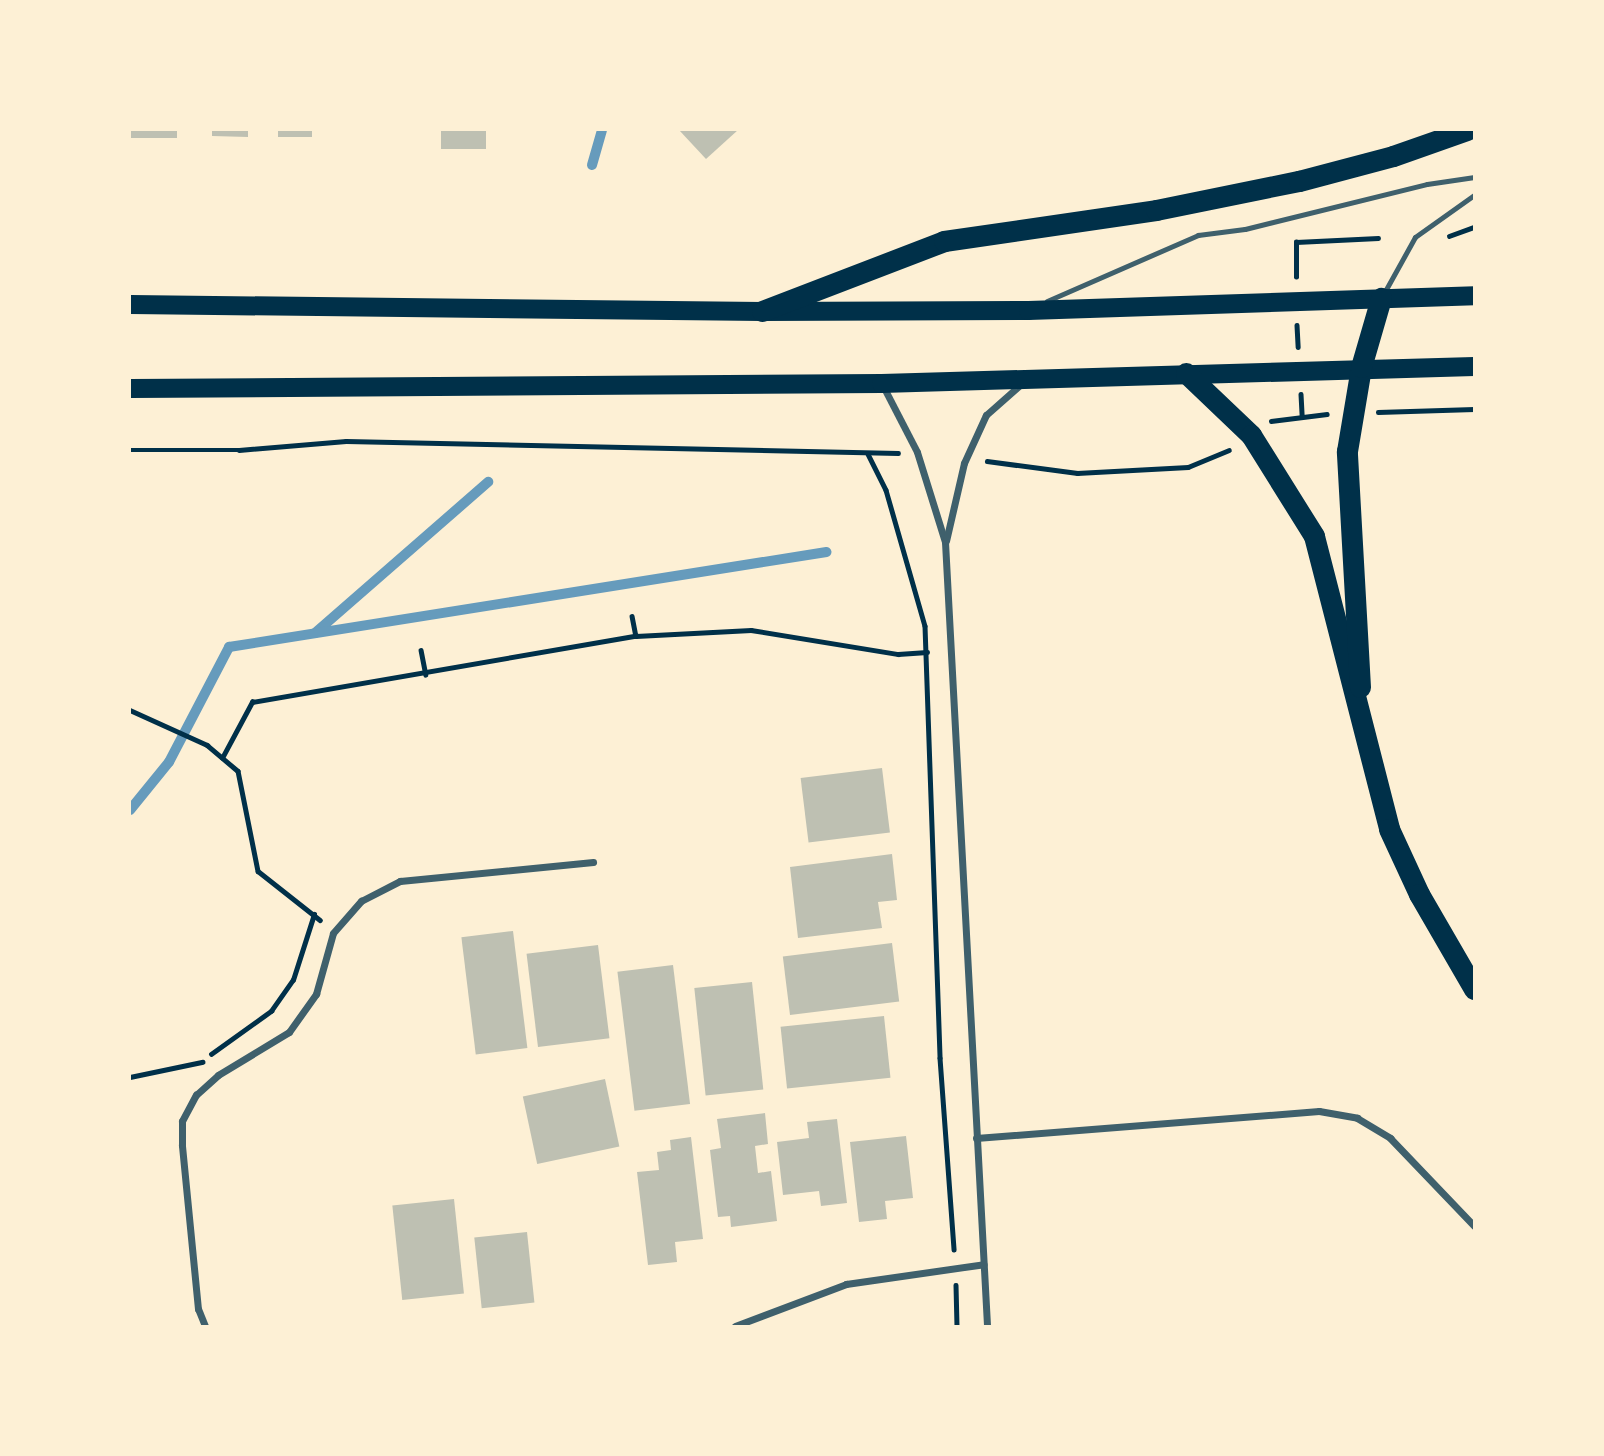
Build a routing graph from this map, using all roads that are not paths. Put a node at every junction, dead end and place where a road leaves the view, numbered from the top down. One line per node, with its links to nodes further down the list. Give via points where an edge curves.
1 (1467, 130): 8 (highway, via 1299,181 1156,210 944,241)
2 (1475, 177): 7 (lane, via 1427,184 1245,229 1198,235)
3 (1475, 195): 5 (lane, via 1415,237)
4 (1475, 295): 5 (highway)
5 (1381, 298): 7 (highway); 10 (highway)
6 (130, 304): 8 (highway)
7 (1028, 310): 8 (highway)
8 (762, 312)
9 (1475, 366): 10 (highway)
10 (1361, 367): 11 (highway); 16 (highway, via 1347,451)
11 (1186, 373): 12 (highway); 16 (highway, via 1251,435 1314,536)
12 (1027, 379): 13 (highway); 15 (street, via 986,415 966,459)
13 (881, 383): 14 (highway); 15 (street, via 917,452)
14 (130, 388)
15 (945, 542): 19 (street)
16 (1362, 734): 18 (highway, via 1389,829 1405,866)
17 (593, 862): 22 (street, via 400,881 360,901 333,933 316,994 289,1032 218,1075 196,1095 182,1121 198,1309)
18 (1475, 989)
19 (976, 1139): 20 (street, via 1332,1114 1357,1118 1390,1138); 21 (street)
20 (1475, 1226)
21 (984, 1265): 23 (street, via 846,1284); 24 (street)
22 (205, 1326)
23 (735, 1326)
24 (987, 1326)

